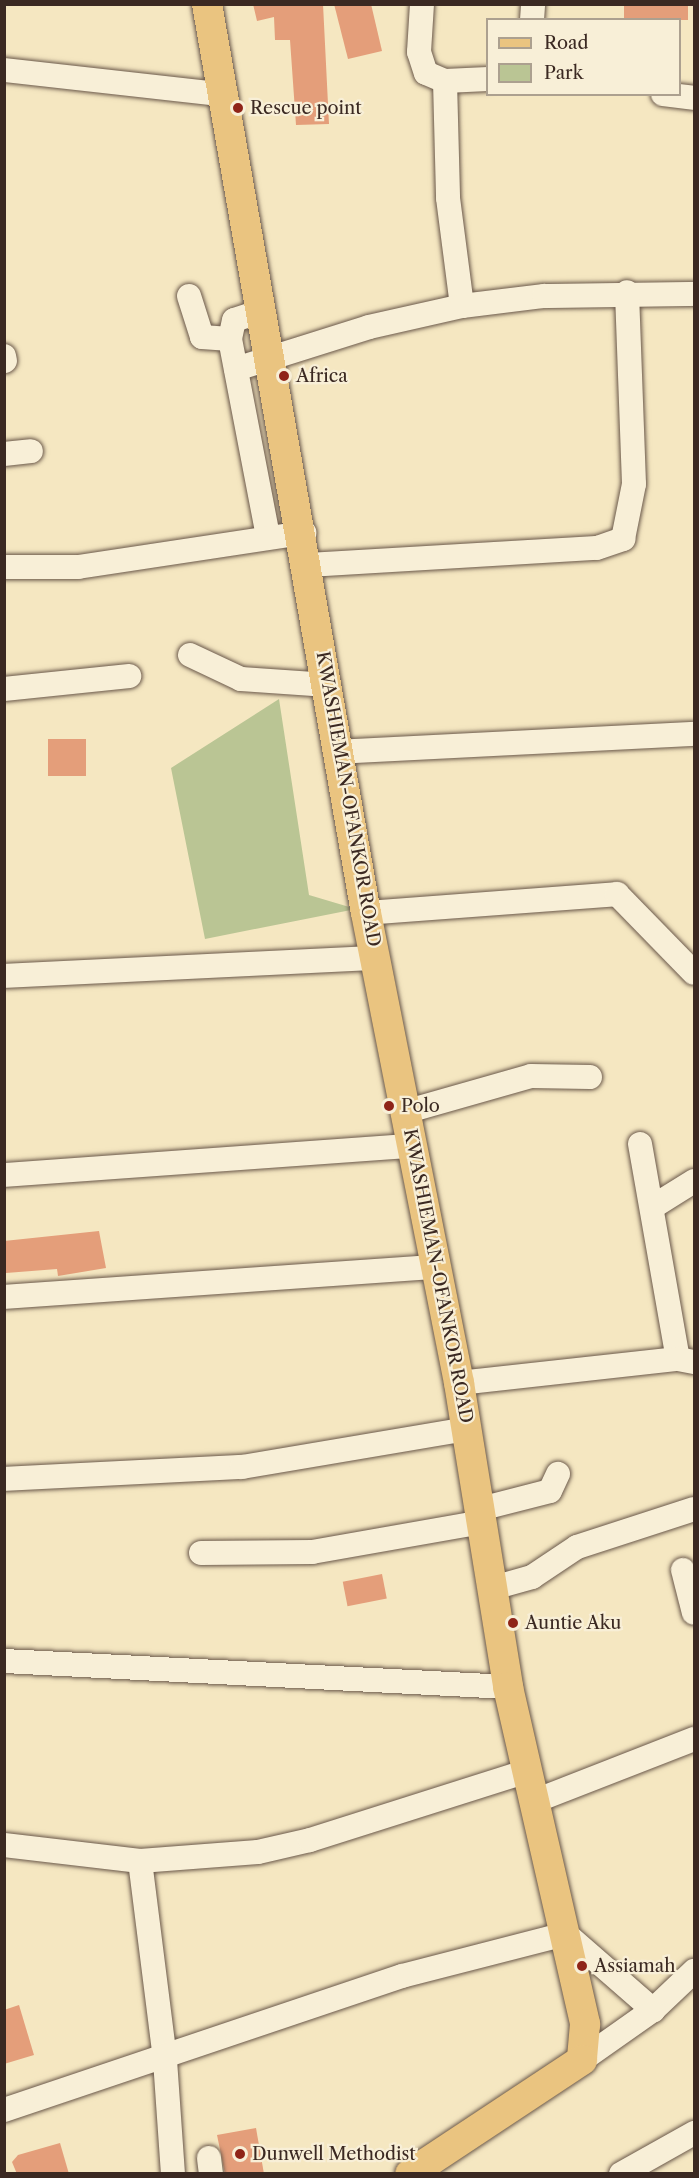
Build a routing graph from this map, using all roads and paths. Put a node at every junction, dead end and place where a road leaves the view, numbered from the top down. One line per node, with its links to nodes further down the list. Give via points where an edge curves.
1 (207, 4): 6 (main road, KWASHIEMAN-OFANKOR ROAD)
2 (422, 4): 5 (street, via 419,52 426,73)
3 (4, 70): 6 (street)
4 (486, 79): 5 (street)
5 (446, 81): 10 (street, via 448,198)
6 (226, 95): 11 (main road, KWASHIEMAN-OFANKOR ROAD)
7 (627, 292): 8 (street); 10 (street); 23 (street, via 634,484 623,539 597,548)
8 (694, 294)
9 (189, 296): 12 (street, via 202,337)
10 (462, 306): 14 (street, via 369,327)
11 (262, 310): 12 (street, via 234,320); 14 (main road, KWASHIEMAN-OFANKOR ROAD)
12 (230, 339): 16 (street)
13 (4, 356): 15 (street)
14 (270, 360): 16 (street); 17 (main road, KWASHIEMAN-OFANKOR ROAD)
15 (5, 361)
16 (236, 369): 18 (street)
17 (284, 422): 18 (street); 21 (main road, KWASHIEMAN-OFANKOR ROAD)
18 (249, 429): 22 (street)
19 (32, 451): 20 (street)
20 (4, 454)
21 (304, 533): 22 (street); 23 (main road, KWASHIEMAN-OFANKOR ROAD)
22 (268, 536): 24 (street, via 78,567)
23 (308, 565): 27 (main road, KWASHIEMAN-OFANKOR ROAD)
24 (4, 567)
25 (190, 655): 27 (street, via 241,679)
26 (129, 676): 28 (street)
27 (328, 685): 30 (main road, KWASHIEMAN-OFANKOR ROAD)
28 (4, 689)
29 (694, 734): 30 (street)
30 (337, 752): 31 (main road, KWASHIEMAN-OFANKOR ROAD)
31 (366, 913): 32 (main road, KWASHIEMAN-OFANKOR ROAD); 33 (street, via 617,894)
32 (376, 958): 34 (street); 36 (main road, KWASHIEMAN-OFANKOR ROAD)
33 (694, 973)
34 (4, 976)
35 (590, 1077): 36 (street, via 531,1076)
36 (408, 1111): 38 (main road, KWASHIEMAN-OFANKOR ROAD)
37 (640, 1144): 41 (street)
38 (413, 1146): 39 (street); 42 (main road, KWASHIEMAN-OFANKOR ROAD)
39 (4, 1175)
40 (694, 1181): 41 (street)
41 (654, 1206): 44 (street)
42 (435, 1267): 43 (street); 45 (main road, KWASHIEMAN-OFANKOR ROAD)
43 (4, 1297)
44 (686, 1361): 45 (street)
45 (459, 1383): 46 (main road, KWASHIEMAN-OFANKOR ROAD)
46 (467, 1429): 48 (street, via 231,1468); 50 (main road, KWASHIEMAN-OFANKOR ROAD)
47 (558, 1474): 50 (street, via 550,1491)
48 (4, 1479)
49 (694, 1509): 53 (street, via 577,1547 532,1577)
50 (481, 1516): 51 (street, via 312,1552); 53 (main road, KWASHIEMAN-OFANKOR ROAD)
51 (201, 1553)
52 (682, 1570): 54 (street)
53 (493, 1588): 56 (main road, KWASHIEMAN-OFANKOR ROAD)
54 (694, 1613)
55 (4, 1661): 56 (street)
56 (508, 1687): 58 (main road, KWASHIEMAN-OFANKOR ROAD)
57 (694, 1739): 59 (street)
58 (528, 1770): 59 (main road, KWASHIEMAN-OFANKOR ROAD); 61 (street, via 310,1840 258,1852)
59 (535, 1801): 62 (main road, KWASHIEMAN-OFANKOR ROAD)
60 (4, 1845): 61 (street)
61 (140, 1861): 65 (street)
62 (566, 1934): 64 (street); 65 (street, via 402,1976); 66 (main road, KWASHIEMAN-OFANKOR ROAD, via 585,2015)
63 (694, 1971): 64 (street)
64 (653, 2010): 66 (street)
65 (165, 2060): 67 (street); 69 (street)
66 (582, 2060): 70 (main road)
67 (4, 2110)
68 (694, 2133): 71 (street)
69 (173, 2174)
70 (410, 2174)
71 (621, 2174)

